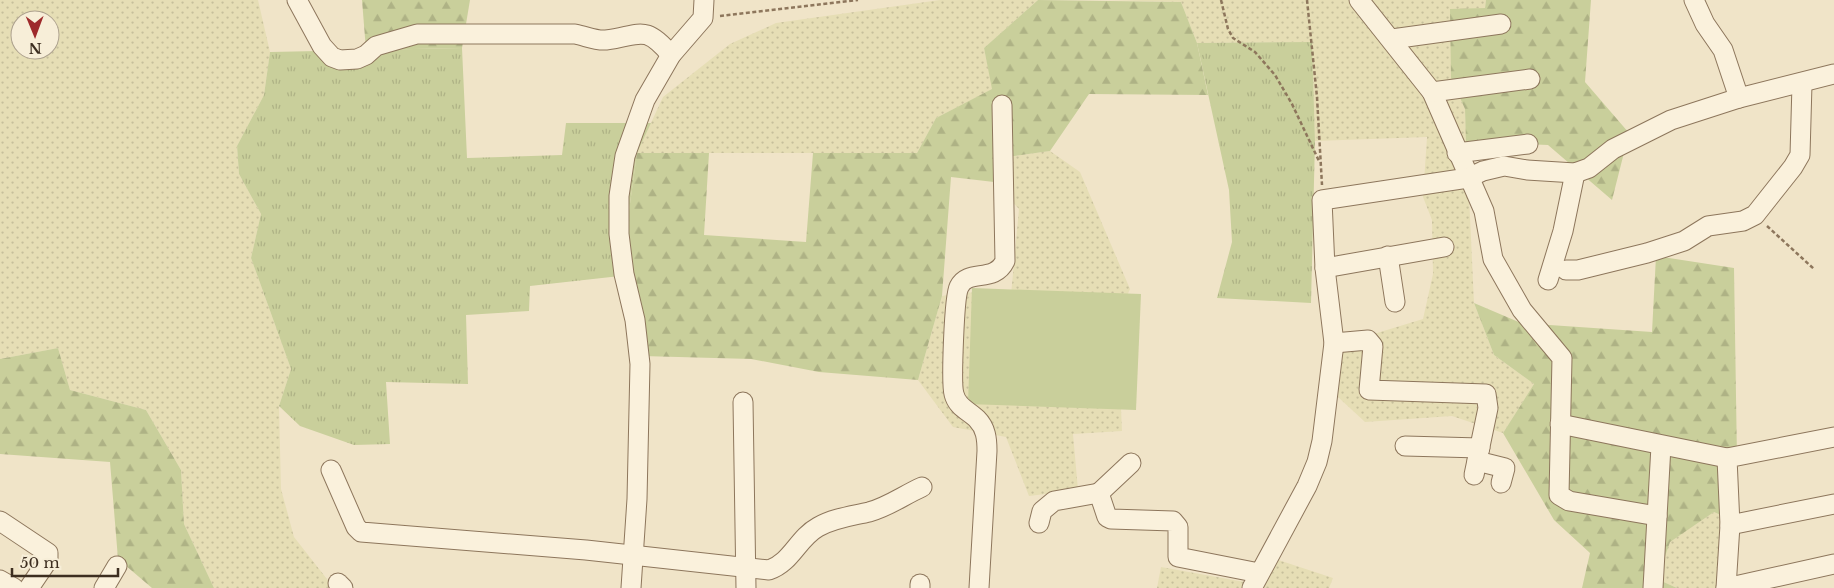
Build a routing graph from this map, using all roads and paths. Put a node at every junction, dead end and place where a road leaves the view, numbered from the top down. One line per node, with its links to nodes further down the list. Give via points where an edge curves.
1 (297, 0): 10 (street, via 322,46 332,57 340,60 357,59 376,46 417,34 576,34 594,40 644,33 659,40)
2 (858, 0): 7 (path)
3 (1221, 0): 19 (path, via 1228,30 1275,74)
4 (1307, 0): 19 (path, via 1318,97)
5 (1359, 0): 9 (street)
6 (1694, 0): 15 (street, via 1705,24 1723,50)
7 (704, 9): 10 (street)
8 (1501, 24): 9 (street)
9 (1392, 39): 14 (street)
10 (671, 55): 49 (street, via 645,100 635,126 625,156 619,196 624,274 635,320 640,364 638,499)
11 (1834, 74): 13 (street)
12 (1530, 79): 14 (street)
13 (1802, 84): 15 (street); 23 (street, via 1800,156)
14 (1432, 92): 18 (street)
15 (1739, 98): 20 (street, via 1671,120 1613,149 1589,168)
16 (1002, 105): 60 (street, via 1005,261 995,273 966,278 959,286 955,302 954,394 986,434)
17 (1528, 144): 18 (street)
18 (1457, 153): 21 (street)
19 (1320, 164): 22 (path)
20 (1575, 173): 21 (street, via 1504,166); 29 (street, via 1563,231)
21 (1468, 178): 22 (street); 33 (street, via 1484,211 1493,259 1522,310 1562,358)
22 (1322, 200): 26 (street)
23 (1755, 214): 27 (path); 28 (street, via 1743,221 1708,226 1684,241 1647,253)
24 (1444, 247): 25 (street)
25 (1388, 256): 26 (street); 30 (street)
26 (1325, 268): 31 (street)
27 (1814, 269)
28 (1566, 270)
29 (1548, 280)
30 (1395, 302)
31 (1334, 343): 38 (street, via 1368,340 1373,346 1369,390 1486,394 1488,408); 54 (street, via 1317,462)
32 (743, 402): 52 (street)
33 (1560, 424): 36 (street); 45 (street, via 1559,495 1569,501)
34 (1834, 437): 37 (street)
35 (1404, 446): 38 (street)
36 (1661, 446): 37 (street); 45 (street)
37 (1727, 458): 48 (street)
38 (1477, 462): 41 (street, via 1505,468)
39 (1131, 464): 43 (street)
40 (331, 470): 49 (street, via 361,532)
41 (1501, 483)
42 (922, 487): 52 (street, via 870,512 845,516 817,527 780,566 770,570)
43 (1099, 493): 47 (street, via 1054,502 1042,511); 54 (street, via 1107,517 1173,521 1179,531 1178,557)
44 (1834, 504): 48 (street)
45 (1657, 516): 61 (street)
46 (0, 521): 56 (street, via 48,553 48,560)
47 (1039, 523)
48 (1730, 526): 62 (street)
49 (633, 556): 52 (street); 58 (street)
50 (1834, 564): 62 (street)
51 (117, 566): 57 (street)
52 (747, 569): 59 (street)
53 (0, 580): 55 (street)
54 (1255, 581)
55 (14, 588)
56 (28, 588)
57 (104, 588)
58 (631, 588)
59 (746, 588)
60 (979, 588)
61 (1653, 588)
62 (1726, 588)

